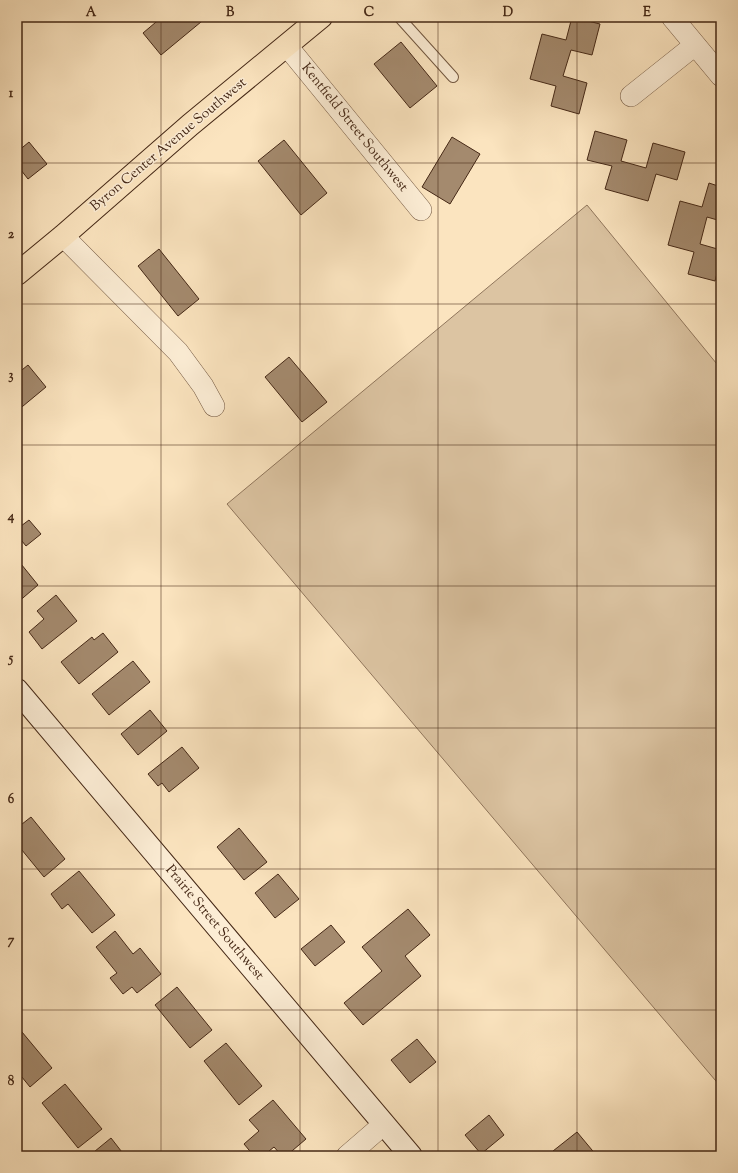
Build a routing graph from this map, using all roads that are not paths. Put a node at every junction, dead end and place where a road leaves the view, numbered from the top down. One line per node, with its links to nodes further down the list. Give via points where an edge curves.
1 (321, 17): 5 (main road, Byron Center Avenue Southwest)
2 (399, 17): 7 (lane)
3 (672, 17): 4 (street)
4 (696, 45): 6 (street); 8 (street)
5 (287, 46): 9 (street, Kentfield Street Southwest); 10 (main road, Byron Center Avenue Southwest, via 190,125)
6 (721, 76)
7 (453, 77)
8 (631, 96)
9 (421, 210)
10 (63, 236): 11 (main road, Byron Center Avenue Southwest); 12 (street, via 178,352)
11 (17, 274)
12 (214, 406)
13 (17, 690): 14 (street, Prairie Street Southwest)
14 (384, 1124): 15 (street); 16 (street, Prairie Street Southwest)
15 (347, 1156)
16 (411, 1156)

